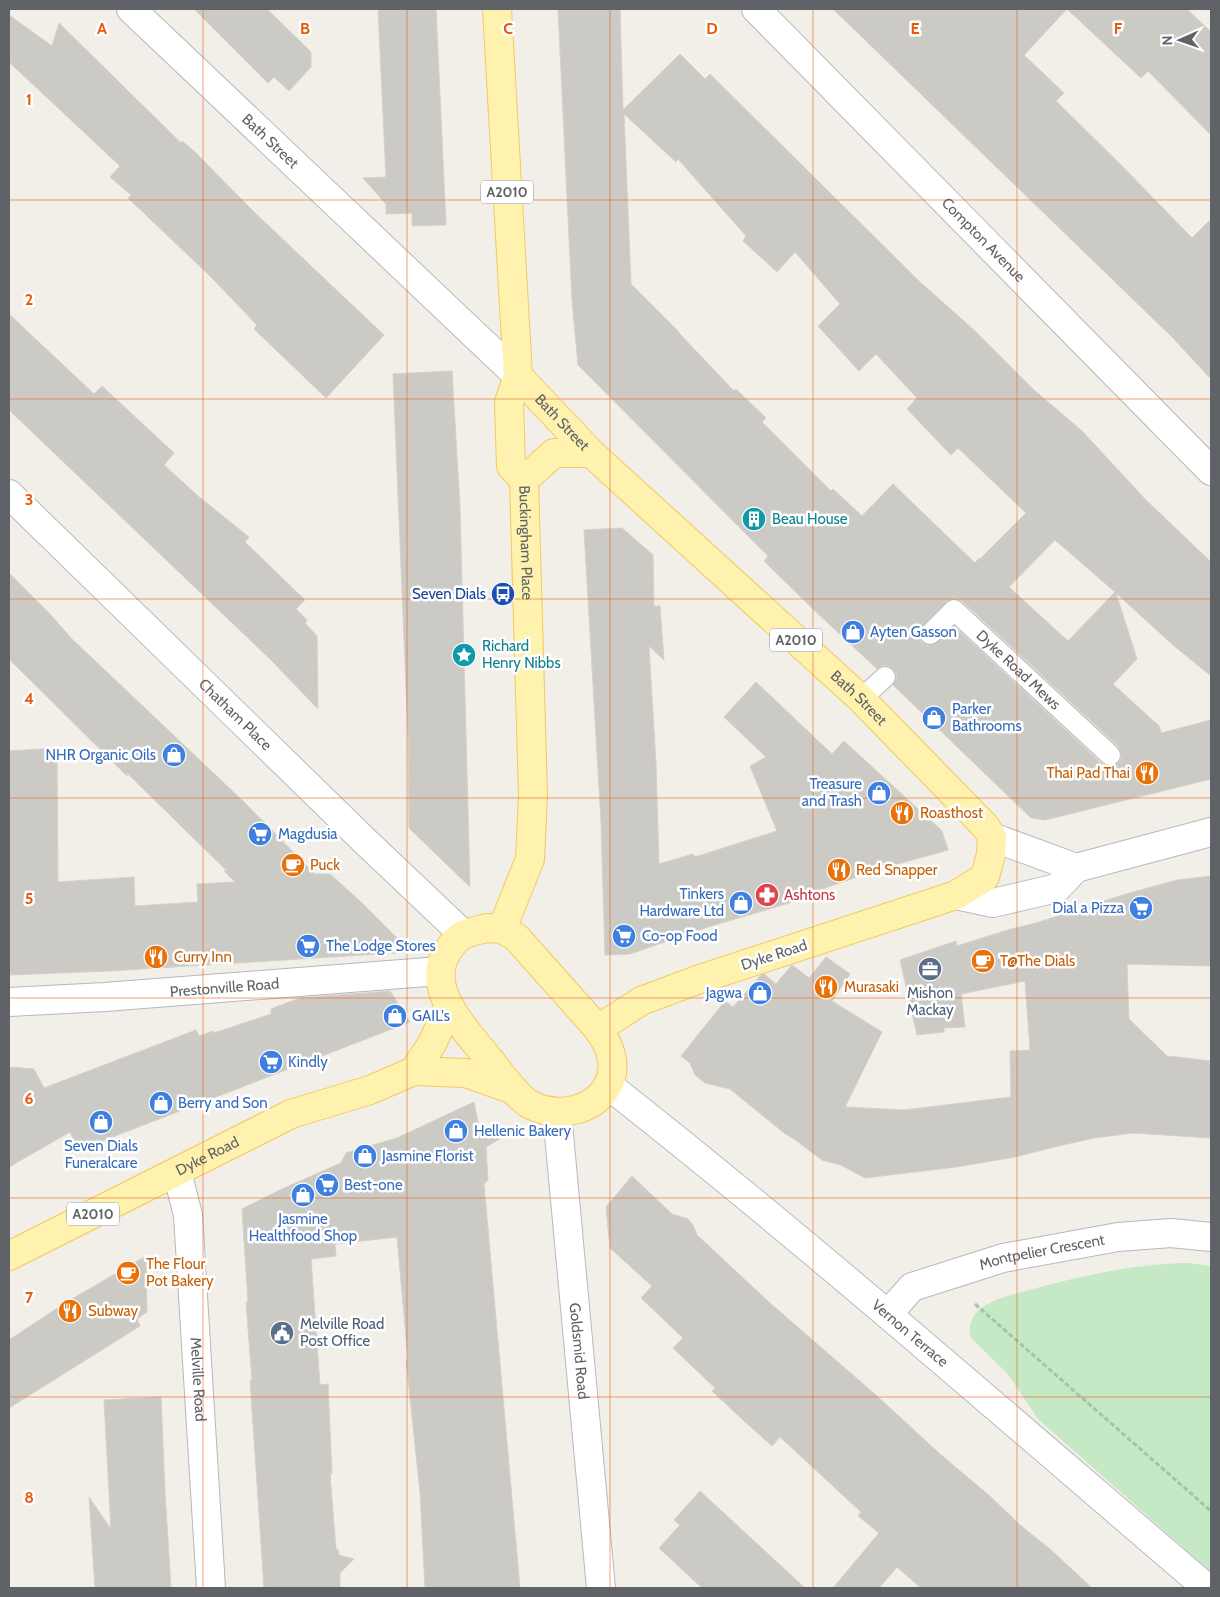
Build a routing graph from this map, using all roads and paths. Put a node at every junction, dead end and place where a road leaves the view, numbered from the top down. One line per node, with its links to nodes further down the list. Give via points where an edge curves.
1 (131, 9): 4 (street, Bath Street)
2 (497, 9): 4 (main road, Buckingham Place / A2010)
3 (756, 9): 6 (street, Compton Avenue)
4 (518, 376): 5 (main road, Bath Street / A2010); 7 (main road, Buckingham Place / A2010, via 509,402 511,466)
5 (591, 453): 7 (main road, via 554,453); 11 (main road, Bath Street / A2010)
6 (1211, 472)
7 (524, 480): 17 (main road, Buckingham Place, via 533,796 531,841 530,860)
8 (9, 494): 18 (street, Chatham Place)
9 (930, 634): 12 (lane, Dyke Road Mews, via 954,610)
10 (885, 677): 11 (lane)
11 (861, 699): 14 (main road, Bath Street / A2010)
12 (1110, 755)
13 (1211, 832): 15 (street)
14 (992, 837): 15 (street); 16 (main road, Dyke Road, via 985,877)
15 (1076, 868): 16 (street, via 1057,888 993,903)
16 (956, 895): 22 (main road, Dyke Road, via 641,1000)
17 (502, 929): 18 (main road, via 487,928); 22 (main road, via 517,938)
18 (463, 934): 19 (main road, via 442,960)
19 (440, 971): 20 (street, Prestonville Road); 21 (main road, Dyke Road)
20 (9, 1002)
21 (449, 1005): 23 (main road, via 433,1042); 25 (main road, Dyke Road)
22 (598, 1029): 24 (main road, via 606,1039 612,1059)
23 (414, 1071): 25 (main road, Dyke Road / A2010, via 466,1073); 27 (main road, Dyke Road / A2010, via 370,1090 291,1114)
24 (608, 1085): 26 (main road, Dyke Road, via 600,1097 580,1109); 31 (street, Vernon Terrace, via 699,1156)
25 (514, 1090): 26 (main road, Dyke Road, via 531,1105)
26 (557, 1113): 34 (street, Goldsmid Road)
27 (177, 1172): 29 (main road, Dyke Road / A2010); 33 (street, Melville Road, via 188,1215)
28 (1211, 1236): 30 (street, Montpelier Crescent, via 1171,1233 1118,1237 1003,1258)
29 (9, 1256)
30 (945, 1277): 31 (street, Montpelier Crescent, via 912,1287); 32 (path)
31 (888, 1314): 35 (street, Vernon Terrace)
32 (1211, 1511)
33 (211, 1588)
34 (601, 1588)
35 (1207, 1588)

